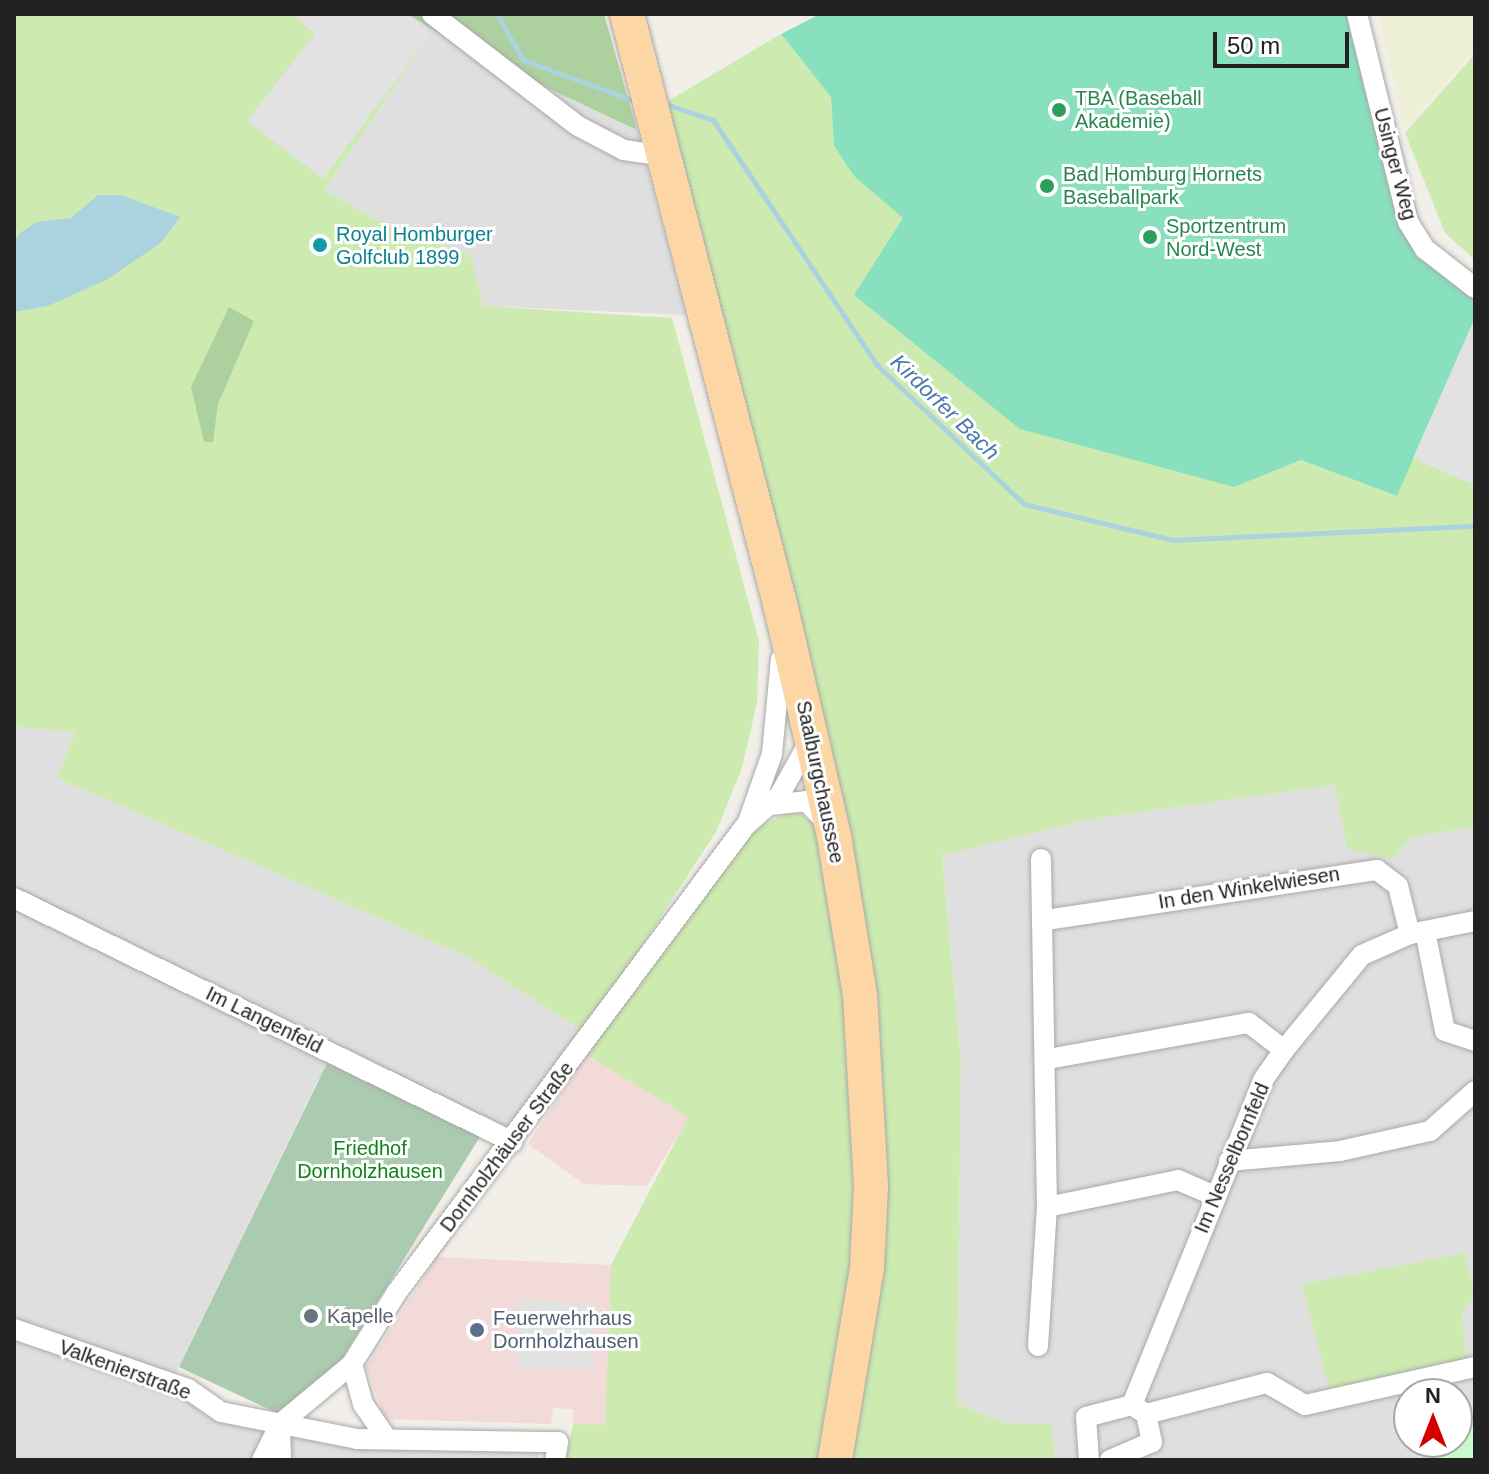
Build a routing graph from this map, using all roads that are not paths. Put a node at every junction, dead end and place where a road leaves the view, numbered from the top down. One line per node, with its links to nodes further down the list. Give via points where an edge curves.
1 (432, 14): 4 (street, via 578,126 624,150)
2 (627, 14): 4 (main road, Saalburgchaussee)
3 (1357, 14): 5 (street, Usinger Weg, via 1408,222 1425,249)
4 (665, 156): 6 (main road, Saalburgchaussee)
5 (1475, 288)
6 (780, 604): 7 (main road, Saalburgchaussee); 9 (street, Dornholzhäuser Straße, via 782,693 772,754)
7 (808, 727): 8 (street, Dornholzhäuser Straße, via 803,762); 10 (main road, Saalburgchaussee)
8 (770, 805): 9 (street, Dornholzhäuser Straße); 10 (street, via 806,801 819,807)
9 (746, 825): 20 (street, Dornholzhäuser Straße)
10 (834, 836): 34 (main road, Saalburgchaussee, via 860,995 871,1186 856,1349)
11 (1041, 859): 13 (street)
12 (14, 898): 20 (street, Im Langenfeld)
13 (1046, 920): 15 (street, In den Winkelwiesen, via 1377,870 1398,886); 18 (street)
14 (1475, 921): 15 (street, Im Nesselbornfeld)
15 (1418, 932): 16 (street, In den Winkelwiesen, via 1445,1031); 17 (street, Im Nesselbornfeld, via 1362,955)
16 (1475, 1041)
17 (1284, 1050): 18 (street, via 1249,1023); 21 (street, Im Nesselbornfeld)
18 (1048, 1059): 23 (street)
19 (1475, 1091): 21 (street, via 1430,1131 1340,1151)
20 (513, 1142): 26 (street, Dornholzhäuser Straße, via 397,1292)
21 (1229, 1161): 22 (street, Im Nesselbornfeld)
22 (1215, 1196): 23 (street, via 1178,1180); 28 (street, Im Nesselbornfeld)
23 (1047, 1207): 25 (street)
24 (14, 1329): 29 (street, Valkenierstraße, via 188,1389 221,1412)
25 (1038, 1346)
26 (352, 1364): 29 (street, Dornholzhäuser Straße); 30 (street, via 363,1404)
27 (1475, 1367): 28 (street, via 1305,1405 1267,1383)
28 (1139, 1409): 35 (street, via 1086,1417); 36 (street, Im Nesselbornfeld, via 1152,1442)
29 (280, 1424): 30 (street, Valkenierstraße); 32 (street, Dornholzhäuser Straße); 33 (street)
30 (387, 1439): 31 (street, Valkenierstraße)
31 (556, 1451)
32 (262, 1460)
33 (281, 1460)
34 (835, 1460)
35 (1089, 1460)
36 (1110, 1460)

